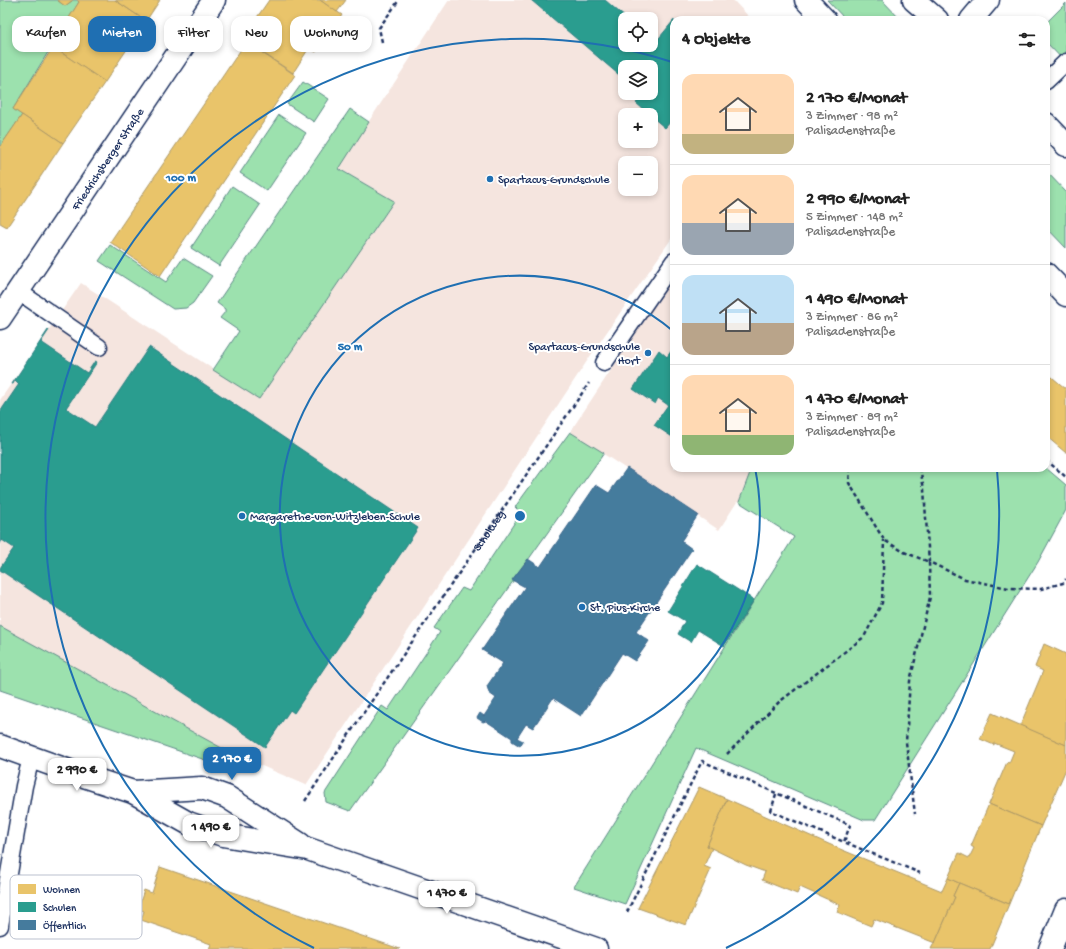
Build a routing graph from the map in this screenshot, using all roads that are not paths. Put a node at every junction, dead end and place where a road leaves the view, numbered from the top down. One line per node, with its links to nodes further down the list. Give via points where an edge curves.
1 (214, 0): 14 (street, Friedrichsberger Straße)
2 (806, 0): 5 (street)
3 (914, 0): 6 (street)
4 (988, 0): 7 (street)
5 (822, 16)
6 (932, 16)
7 (974, 16)
8 (1066, 62): 9 (lane)
9 (1050, 77)
10 (1050, 128): 11 (street)
11 (1066, 145)
12 (670, 267): 18 (lane)
13 (1050, 278): 15 (street)
14 (18, 291): 16 (street, Friedrichsberger Straße); 17 (lane)
15 (1066, 295)
16 (0, 318)
17 (100, 347)
18 (604, 363)
19 (0, 746): 20 (street)
20 (32, 758): 21 (street); 24 (lane, via 24,786)
21 (133, 792): 22 (street, via 188,823 223,835); 22 (street, via 202,788 227,797)
22 (308, 849): 25 (street)
23 (1066, 910): 26 (street)
24 (0, 926)
25 (596, 949)
26 (1050, 949)

